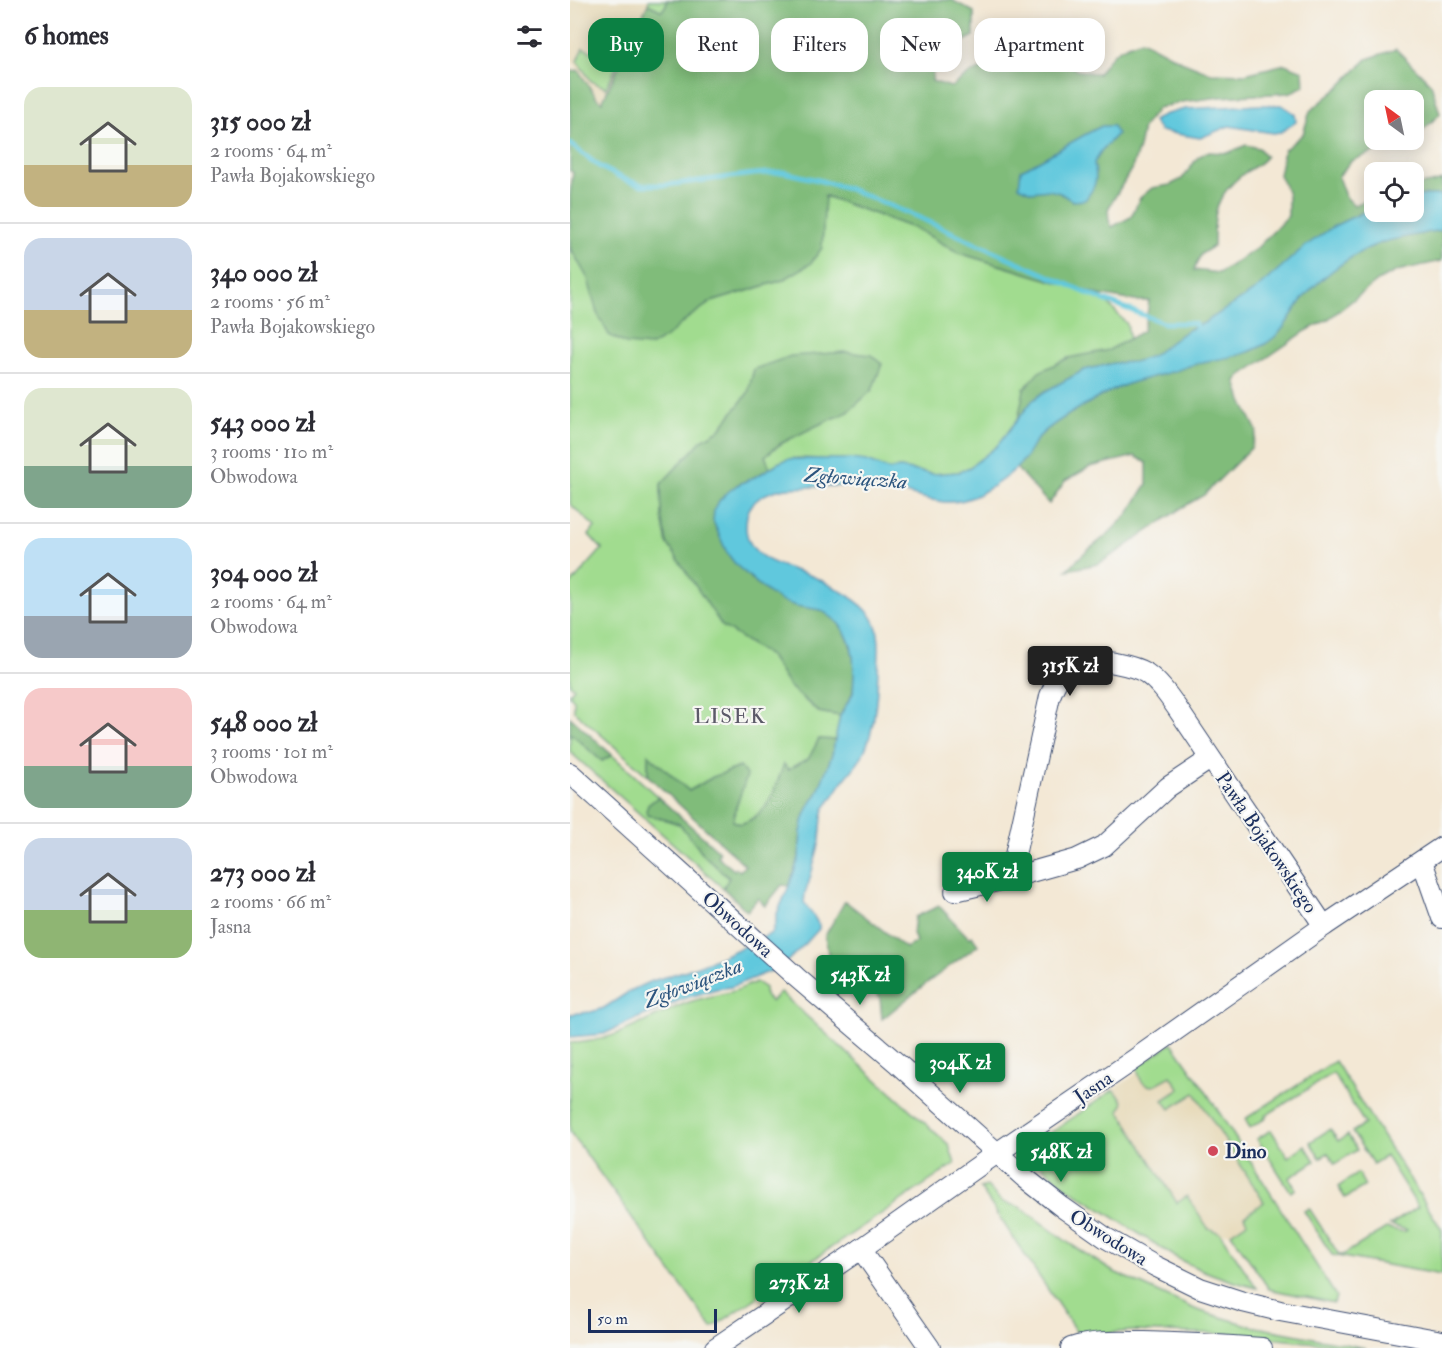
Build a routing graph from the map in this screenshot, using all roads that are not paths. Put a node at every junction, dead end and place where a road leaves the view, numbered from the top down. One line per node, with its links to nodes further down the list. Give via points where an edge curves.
1 (1210, 759): 5 (street, Pawła Bojakowskiego, via 1168,788 1104,846 1077,859); 5 (street, Pawła Bojakowskiego, via 1160,685 1144,672 1102,660 1083,660 1070,666 1059,677 1050,696); 8 (street, Pawła Bojakowskiego)
2 (570, 773): 9 (street, Obwodowa)
3 (1442, 847): 4 (street, Jasna)
4 (1422, 861): 7 (street); 8 (street, Jasna)
5 (1010, 878): 6 (street, Pawła Bojakowskiego)
6 (955, 891)
7 (1442, 918)
8 (1324, 926): 9 (street, Jasna)
9 (997, 1152): 10 (street, Jasna); 11 (street, Obwodowa, via 1030,1183 1106,1238 1200,1288 1280,1311)
10 (861, 1249): 12 (street, Jasna); 13 (street)
11 (1430, 1342)
12 (715, 1348)
13 (930, 1348)
14 (1071, 1348): 15 (street, via 1085,1343 1114,1342)
15 (1262, 1348)

